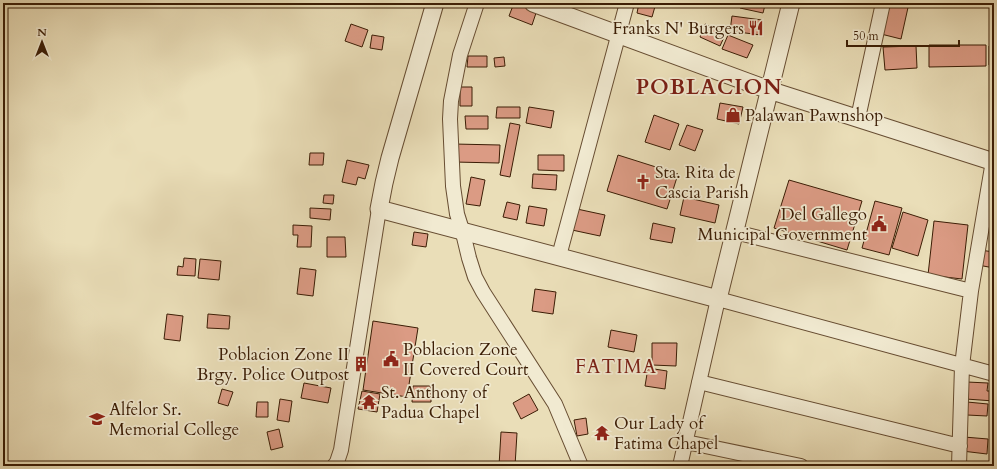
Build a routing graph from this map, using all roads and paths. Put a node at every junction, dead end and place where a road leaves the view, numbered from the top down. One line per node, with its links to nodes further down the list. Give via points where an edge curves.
1 (435, 3): 11 (street, via 390,158)
2 (477, 3): 13 (street, via 460,56 451,101 453,186)
3 (533, 3): 7 (street)
4 (627, 3): 7 (street)
5 (791, 3): 8 (street)
6 (883, 3): 9 (street)
7 (619, 34): 8 (street); 14 (street)
8 (769, 90): 9 (street); 12 (street)
9 (858, 118): 10 (street)
10 (994, 162): 15 (street)
11 (380, 210): 13 (street); 22 (street, via 341,450)
12 (735, 232): 15 (street); 16 (street)
13 (463, 233): 14 (street); 23 (street, via 475,277 555,404)
14 (559, 256): 16 (street)
15 (972, 291): 17 (street)
16 (718, 299): 17 (street); 19 (street)
17 (962, 366): 18 (street); 21 (street)
18 (994, 374)
19 (699, 382): 20 (street); 21 (street)
20 (686, 442): 24 (street); 25 (street)
21 (960, 446): 26 (street)
22 (334, 466)
23 (581, 466)
24 (680, 466)
25 (801, 466)
26 (959, 466)

